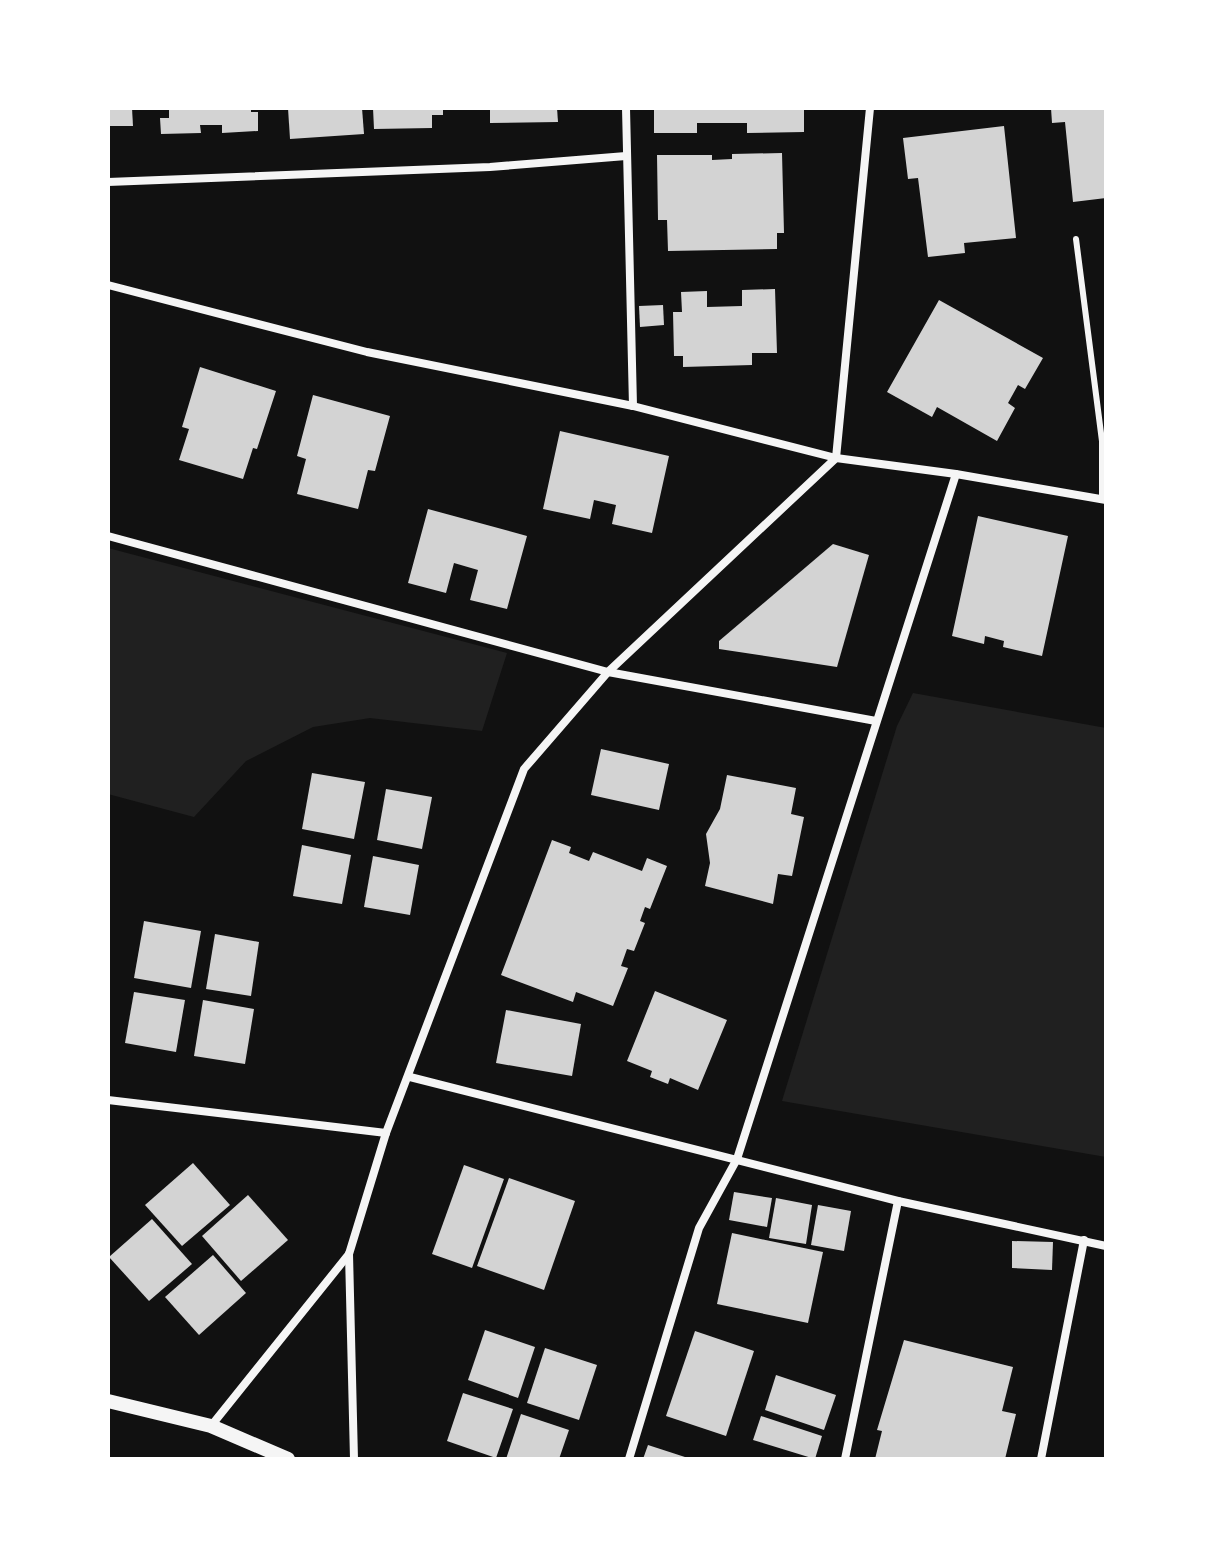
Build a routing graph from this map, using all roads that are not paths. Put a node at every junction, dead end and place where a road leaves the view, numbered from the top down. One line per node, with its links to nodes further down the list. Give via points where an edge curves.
1 (626, 108): 3 (street)
2 (870, 108): 8 (street)
3 (626, 156): 4 (street, via 490,167); 7 (street)
4 (108, 182)
5 (1076, 239): 10 (lane, via 1102,441)
6 (108, 285): 7 (street, via 367,352)
7 (633, 406): 8 (street)
8 (836, 458): 9 (street); 12 (street)
9 (956, 474): 10 (street); 13 (street)
10 (1104, 500)
11 (108, 536): 12 (street)
12 (608, 672): 13 (street); 14 (street, via 524,769)
13 (876, 721): 17 (street)
14 (410, 1077): 16 (street); 17 (street)
15 (108, 1100): 16 (street)
16 (386, 1133): 21 (street)
17 (737, 1159): 18 (street); 26 (street, via 699,1228)
18 (898, 1201): 19 (street); 27 (street)
19 (1084, 1240): 20 (street); 28 (street)
20 (1106, 1246)
21 (349, 1254): 23 (street); 25 (street)
22 (108, 1401): 23 (street)
23 (211, 1426): 24 (street)
24 (288, 1459)
25 (354, 1459)
26 (629, 1459)
27 (845, 1459)
28 (1041, 1459)

